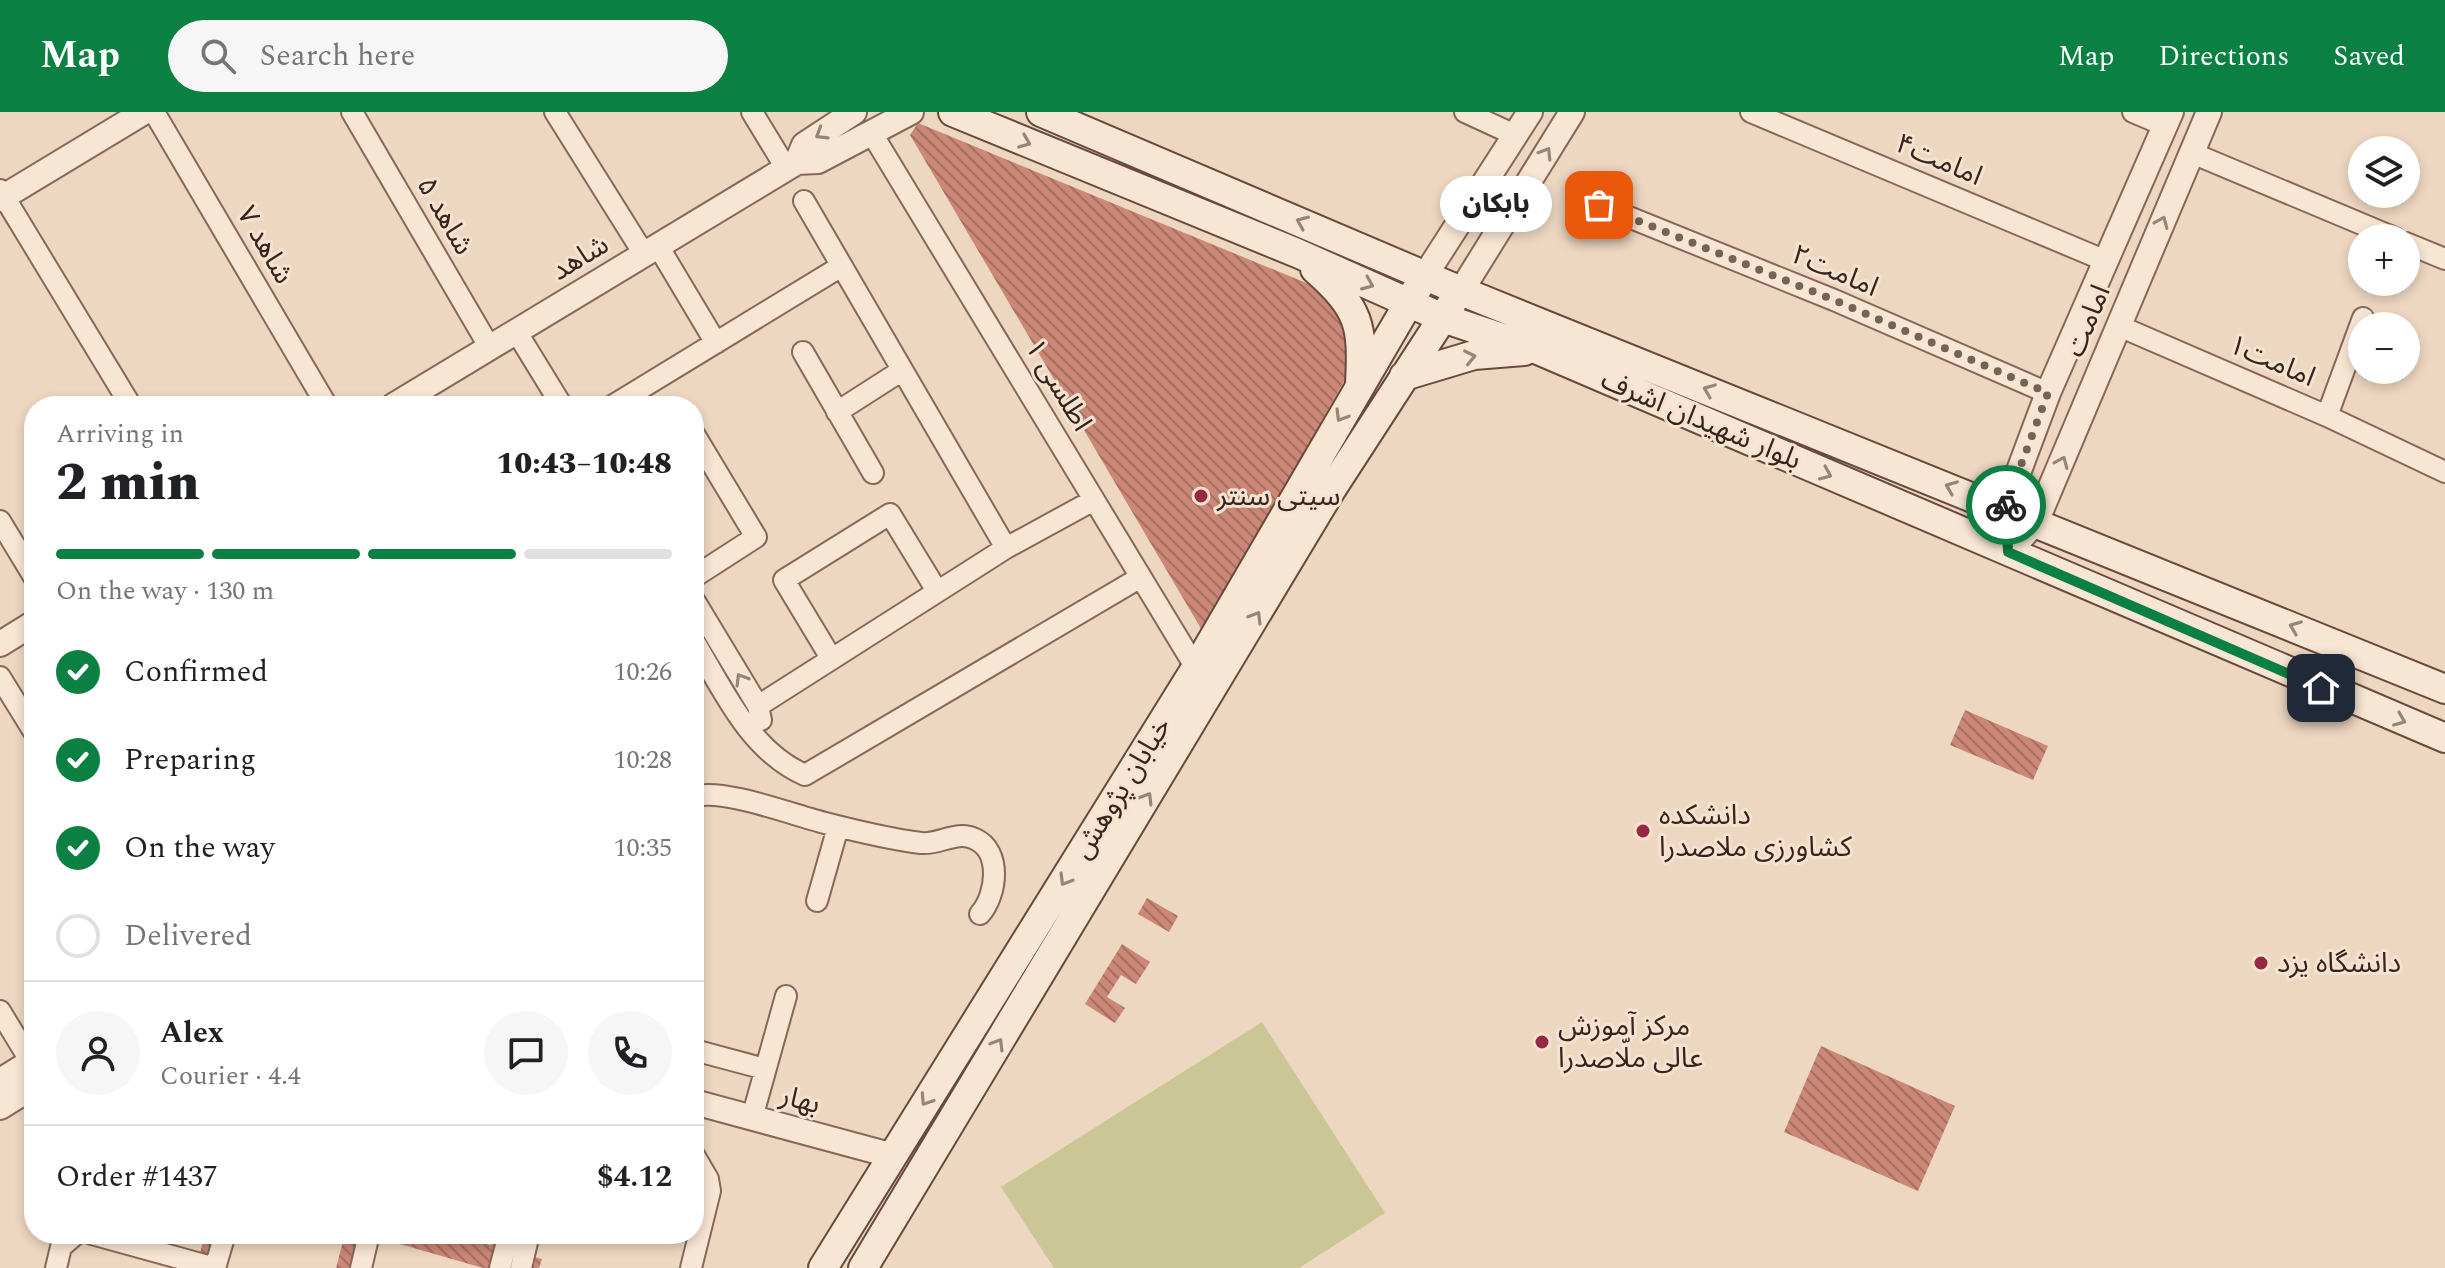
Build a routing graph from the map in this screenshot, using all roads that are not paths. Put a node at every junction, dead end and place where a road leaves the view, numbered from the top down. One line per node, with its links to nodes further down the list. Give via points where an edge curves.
1 (144, 112): 21 (street)
2 (154, 112): 47 (street, شاهد ۷)
3 (352, 112): 38 (street, شاهد ۵)
4 (555, 112): 26 (street)
5 (752, 112): 20 (street)
6 (854, 112): 20 (street, شاهد, one-way to 20, via 804,145)
7 (911, 112): 17 (street, شاهد)
8 (953, 112): 27 (main road, بلوار شهیدان اشرف, one-way to 27)
9 (1041, 112): 31 (main road, بلوار شهیدان اشرف, one-way to 9)
10 (1465, 112): 18 (street)
11 (1530, 112): 18 (street)
12 (1751, 112): 29 (street, امامت۴)
13 (2133, 112): 16 (street)
14 (2209, 112): 19 (street, امامت)
15 (1566, 114): 32 (street, one-way to 15)
16 (2168, 119): 29 (street, امامت)
17 (871, 132): 20 (street, شاهد, via 818,161); 56 (street, اطلسی ۱)
18 (1515, 135): 31 (street)
19 (2192, 153): 24 (street); 35 (street, امامت, one-way to 19)
20 (792, 165): 26 (street, شاهد)
21 (1, 195): 46 (street)
22 (804, 201): 30 (street)
23 (1599, 205): 45 (street, امامت۲)
24 (2362, 224)
25 (2420, 249): 28 (street)
26 (651, 250): 36 (street, شاهد); 37 (street)
27 (1297, 253): 33 (main road, بلوار شهیدان اشرف, one-way to 33); 44 (main road, via 1339,290 1354,314 1362,336)
28 (2445, 259)
29 (2106, 261): 45 (street, امامت)
30 (840, 267): 37 (street); 42 (street)
31 (1426, 274): 32 (main road, بلوار شهیدان اشرف); 33 (main road, خیابان پژوهش)
32 (1461, 291): 34 (main road, خیابان پژوهش); 57 (main road, بلوار شهیدان اشرف, one-way to 32)
33 (1409, 301): 34 (main road, بلوار شهیدان اشرف); 44 (main road, خیابان پژوهش)
34 (1443, 318): 39 (main road, بلوار شهیدان اشرف); 43 (main road, خیابان پژوهش)
35 (2119, 326): 52 (street, امامت۱); 59 (street, امامت, one-way to 35)
36 (516, 331): 38 (street, شاهد); 49 (street)
37 (716, 343): 50 (street)
38 (490, 348): 48 (street, شاهد)
39 (1538, 350): 43 (main road, one-way to 39, via 1474,355); 61 (main road, بلوار شهیدان اشرف, one-way to 61)
40 (803, 352): 51 (street)
41 (2348, 359): 52 (street)
42 (901, 371): 51 (street); 60 (street)
43 (1404, 376): 110 (main road, خیابان پژوهش, one-way to 43)
44 (1360, 386): 71 (main road, خیابان پژوهش, one-way to 71)
45 (2048, 393): 57 (street, امامت)
46 (125, 396)
47 (321, 396)
48 (410, 396)
49 (556, 396)
50 (629, 396)
51 (837, 412): 55 (street)
52 (2327, 416): 54 (street, امامت۱)
53 (704, 451): 63 (street, via 756,537)
54 (2445, 472)
55 (873, 473)
56 (1094, 500): 60 (street); 64 (street, اطلسی ۱)
57 (2005, 508): 59 (main road, بلوار شهیدان اشرف); 61 (street, امامت)
58 (0, 521): 62 (street)
59 (2036, 522): 61 (street, امامت); 73 (main road, بلوار شهیدان اشرف, one-way to 59)
60 (1006, 548): 65 (street)
61 (2008, 552): 76 (main road, بلوار شهیدان اشرف, one-way to 76)
62 (24, 560)
63 (704, 571)
64 (1141, 577): 71 (street, اطلسی ۱); 77 (street, via 805,775)
65 (937, 591): 70 (street); 70 (street, via 890,514 784,580)
66 (704, 617): 74 (street, one-way to 66)
67 (24, 629): 68 (street)
68 (0, 644)
69 (704, 658): 77 (street)
70 (831, 658): 74 (street)
71 (1196, 668): 93 (main road, خیابان پژوهش, one-way to 93)
72 (0, 677): 75 (street)
73 (2445, 689)
74 (758, 706): 77 (street)
75 (24, 716)
76 (2445, 738)
77 (767, 751)
78 (704, 794): 79 (street)
79 (838, 827): 80 (street); 81 (street, via 921,843 957,836 984,844 994,865)
80 (817, 901)
81 (980, 914)
82 (786, 996): 86 (street)
83 (0, 1011): 85 (street)
84 (704, 1053): 86 (street)
85 (24, 1054)
86 (765, 1069): 92 (street)
87 (24, 1073): 89 (street)
88 (24, 1080): 91 (street)
89 (0, 1081)
90 (704, 1105): 92 (street, بهار)
91 (0, 1107)
92 (752, 1118): 93 (street, بهار)
93 (890, 1155): 109 (main road, خیابان پژوهش)
94 (704, 1172): 95 (street, via 710,1191)
95 (704, 1215)
96 (64, 1244): 103 (street)
97 (128, 1244): 104 (street)
98 (222, 1244): 104 (street)
99 (367, 1244): 105 (street)
100 (506, 1244): 106 (street)
101 (527, 1244): 107 (street)
102 (697, 1244): 108 (street)
103 (56, 1268)
104 (215, 1268)
105 (361, 1268)
106 (500, 1268)
107 (521, 1268)
108 (691, 1268)
109 (823, 1268)
110 (863, 1268)

